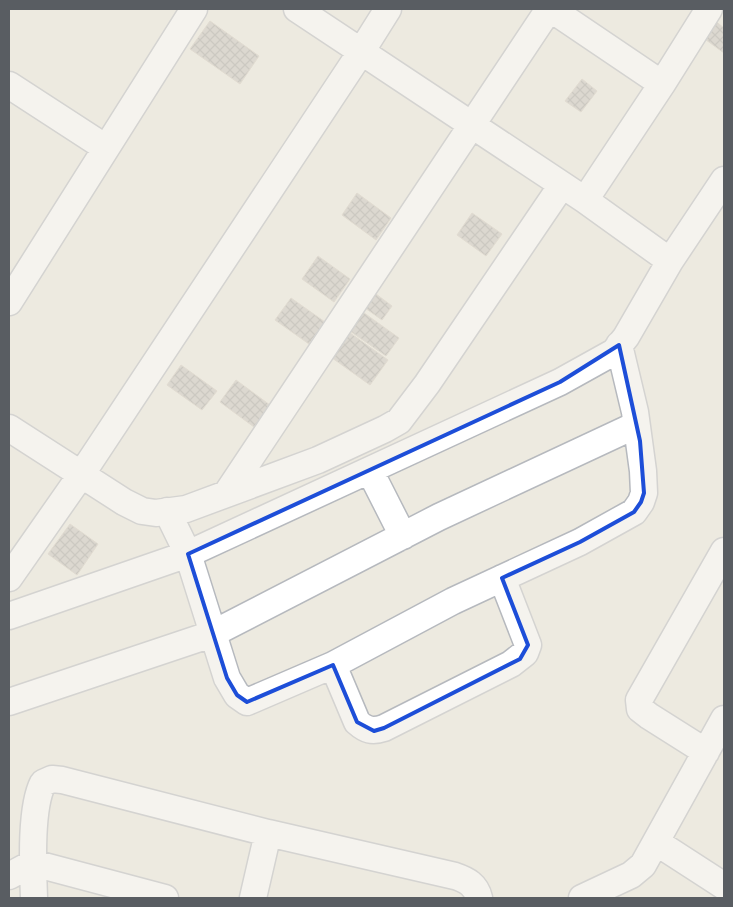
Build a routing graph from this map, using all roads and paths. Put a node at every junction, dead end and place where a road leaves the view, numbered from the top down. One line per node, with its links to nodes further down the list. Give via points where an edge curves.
1 (194, 9): 10 (street)
2 (297, 9): 6 (street)
3 (388, 9): 6 (street)
4 (550, 9): 7 (street); 9 (street)
5 (709, 9): 7 (street)
6 (361, 52): 9 (street); 20 (street)
7 (662, 84): 13 (street)
8 (9, 85): 10 (street)
9 (474, 124): 12 (street); 21 (street)
10 (106, 148): 15 (street)
11 (724, 180): 14 (street)
12 (562, 185): 13 (street); 21 (street, via 428,384 399,421 318,460)
13 (585, 200): 14 (street)
14 (670, 261): 16 (street)
15 (9, 302)
16 (619, 345): 17 (street); 19 (street, via 614,352 560,382)
17 (636, 426): 23 (street); 27 (street, via 644,493 634,512 580,542)
18 (9, 428): 20 (street)
19 (370, 470): 23 (street); 25 (street)
20 (80, 475): 22 (street, via 142,511); 26 (street)
21 (228, 493): 22 (street, via 186,509)
22 (167, 512): 25 (street)
23 (403, 536): 30 (street)
24 (724, 551): 28 (street)
25 (188, 554): 29 (street); 30 (street)
26 (9, 578)
27 (502, 578): 31 (street); 31 (street, via 528,645 525,654 511,664 374,731 364,729 357,722)
28 (716, 584): 34 (street, via 639,700 640,709 649,716)
29 (9, 616)
30 (212, 634): 31 (street, via 227,678 237,695 247,702); 32 (street)
31 (333, 665)
32 (9, 702)
33 (724, 719): 34 (street)
34 (706, 752): 36 (street)
35 (268, 833): 37 (street, via 52,779 43,783 36,800); 42 (street); 43 (street, via 455,876 473,885)
36 (656, 842): 39 (street); 44 (street, via 643,865 631,875)
37 (33, 863): 38 (street); 40 (street); 41 (street)
38 (9, 876)
39 (724, 886)
40 (34, 898)
41 (165, 898)
42 (253, 898)
43 (479, 898)
44 (582, 898)

